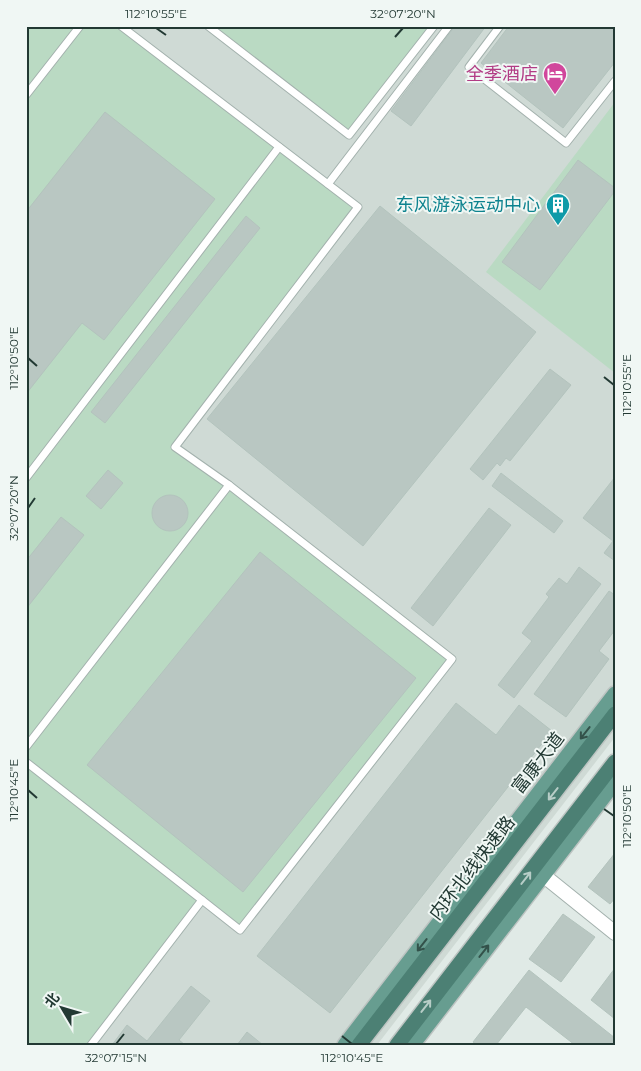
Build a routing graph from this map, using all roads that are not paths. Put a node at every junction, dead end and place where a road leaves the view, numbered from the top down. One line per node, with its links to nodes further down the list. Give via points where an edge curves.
1 (80, 26): 8 (lane)
2 (120, 26): 9 (lane)
3 (208, 26): 4 (lane, via 349,135)
4 (434, 26)
5 (449, 26): 10 (lane)
6 (500, 26): 7 (lane, via 469,67 566,143)
7 (615, 81)
8 (26, 96)
9 (279, 147): 10 (lane); 11 (lane)
10 (328, 184): 12 (lane, via 358,207 175,447)
11 (26, 478)
12 (229, 486): 15 (lane); 20 (lane, via 452,659 240,930)
13 (615, 694): 23 (main road, 富康大道, one-way to 23)
14 (615, 714): 24 (highway, 内环北线快速路, one-way to 24)
15 (26, 747)
16 (26, 762): 20 (lane)
17 (615, 762): 25 (highway, one-way to 17)
18 (615, 782): 19 (main road)
19 (543, 875): 21 (street); 26 (main road, one-way to 19)
20 (202, 900): 22 (lane)
21 (615, 932)
22 (91, 1045)
23 (345, 1045)
24 (359, 1045)
25 (396, 1045)
26 (412, 1045)

